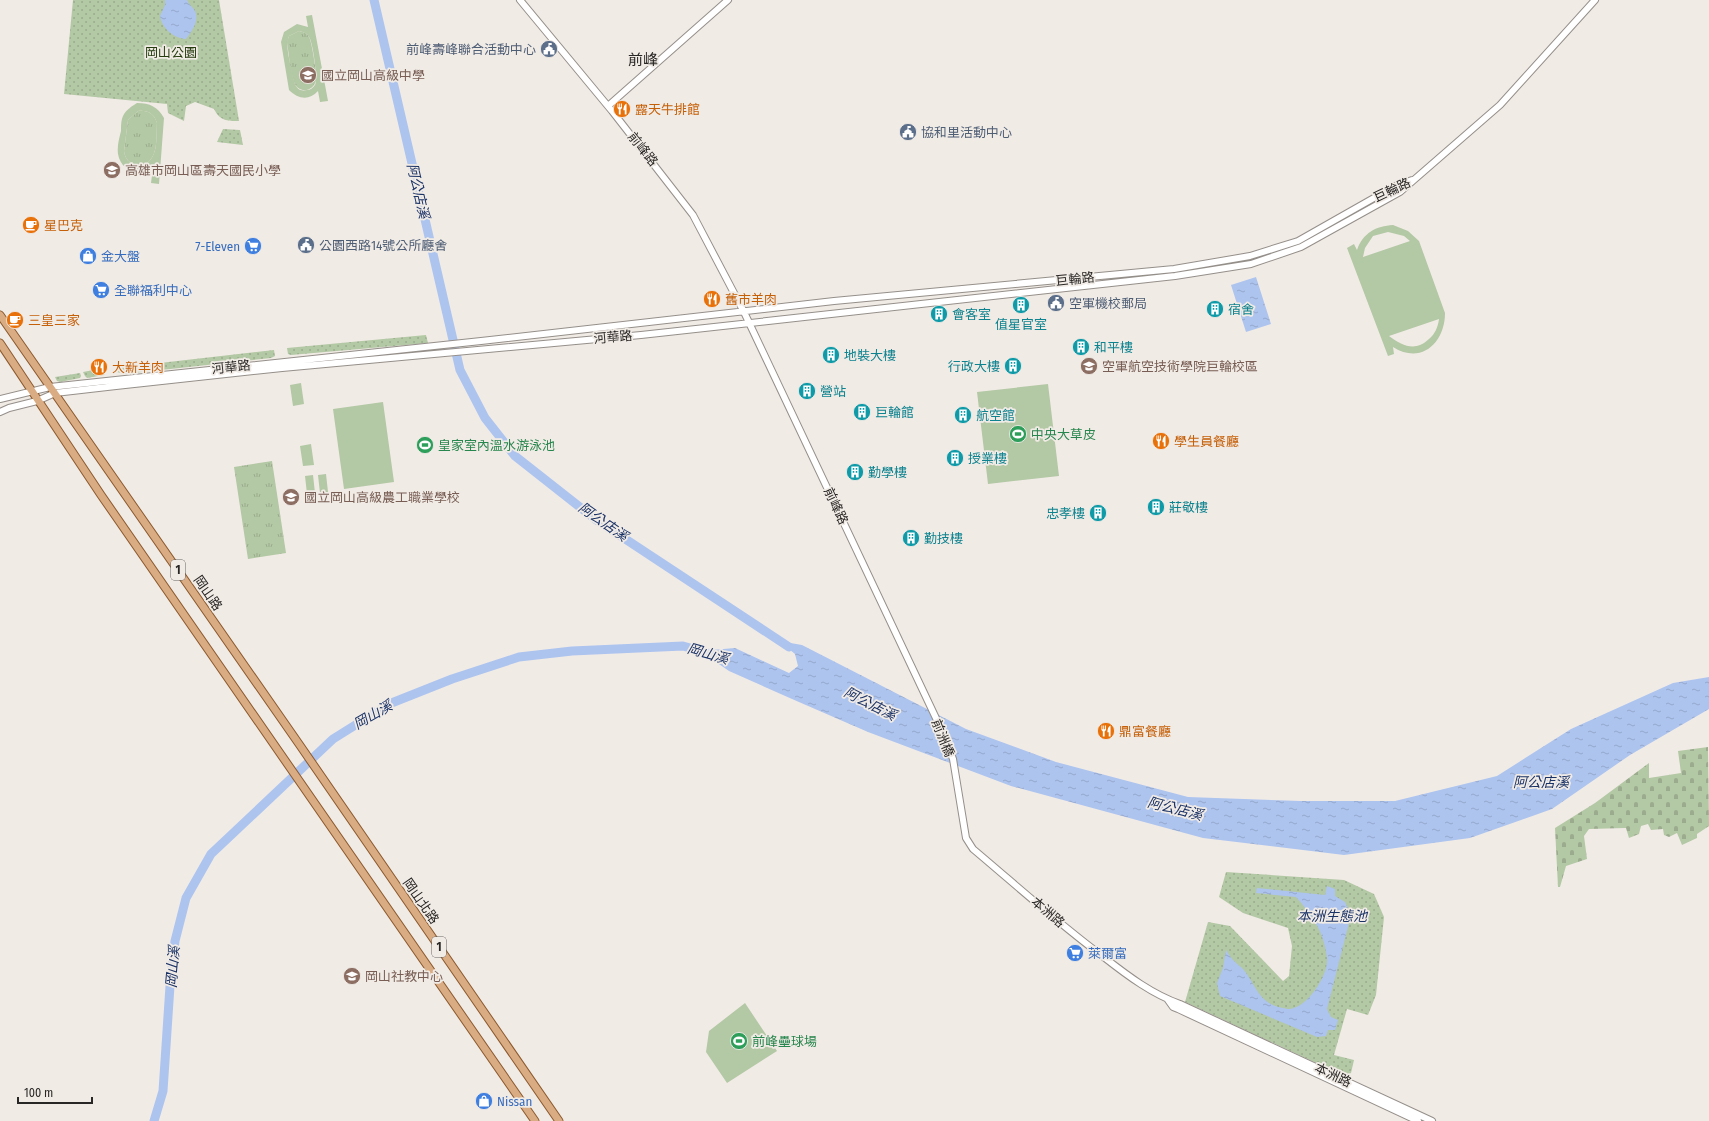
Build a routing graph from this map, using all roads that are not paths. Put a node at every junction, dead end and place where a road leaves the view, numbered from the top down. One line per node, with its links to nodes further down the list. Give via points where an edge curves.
1 (520, 0): 4 (street, 前峰路)
2 (728, 0): 4 (street)
3 (1595, 0): 5 (street, via 1500,105)
4 (608, 106): 6 (street, 前峰路, via 693,215)
5 (1416, 179): 6 (street, 巨輪路, via 1396,186 1298,241 1250,256 1174,269); 8 (street, 巨輪路, via 1400,192 1301,247 1251,264 1168,277)
6 (744, 312): 8 (street, 前峰路); 10 (street, 河華路)
7 (0, 315): 10 (main road, 1)
8 (748, 323): 12 (street, 河華路, via 277,368); 16 (street, 前峰路)
9 (0, 343): 11 (main road, 1)
10 (50, 387): 11 (street, 河華路); 12 (main road, 1)
11 (32, 391): 13 (street, 河華路); 14 (main road, 1)
12 (55, 394): 14 (street, 河華路); 17 (main road, 岡山路 / 1)
13 (0, 399)
14 (37, 401): 15 (street, 河華路); 20 (main road, 1)
15 (0, 412)
16 (922, 690): 18 (street, 前洲橋, via 943,733 952,759)
17 (319, 773): 21 (main road, 岡山北路 / 1)
18 (960, 800): 19 (street, 本洲路, via 966,838 974,849 1076,936 1133,979)
19 (1168, 1000): 22 (street, 本洲路, via 1173,1007); 23 (street, 本洲路)
20 (535, 1121)
21 (559, 1121)
22 (1418, 1121)
23 (1432, 1121)

